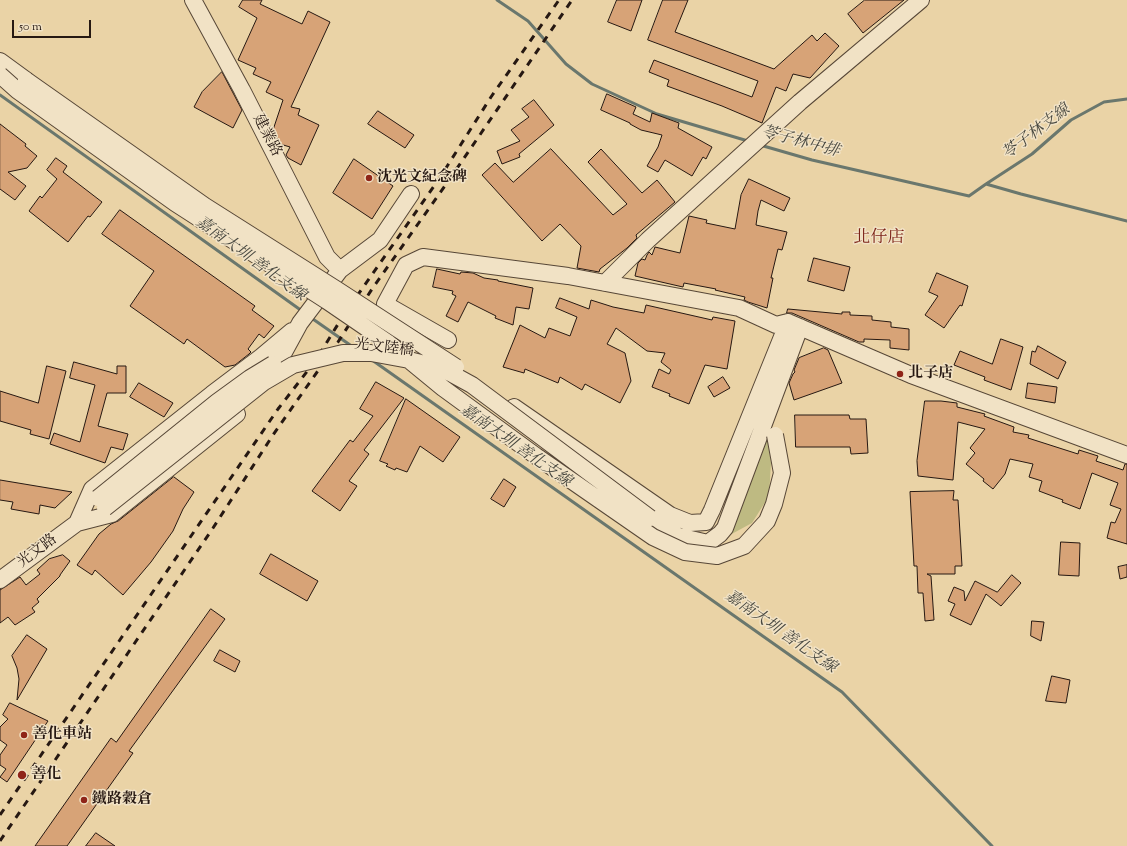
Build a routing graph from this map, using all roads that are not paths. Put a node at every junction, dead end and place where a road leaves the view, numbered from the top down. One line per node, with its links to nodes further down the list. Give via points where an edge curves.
1 (194, 0): 6 (street, 建業路, via 327,257)
2 (921, 0): 7 (street, via 800,102 648,240)
3 (0, 61): 13 (street, bridge, via 205,206)
4 (0, 75): 14 (street, bridge, via 18,91 175,203 327,300 387,342 443,388 653,537 685,552 717,556 744,546 767,521 782,473)
5 (411, 194): 6 (street, via 380,240)
6 (340, 270): 8 (street)
7 (605, 283): 9 (street, via 738,308 776,325); 10 (street, via 423,257 406,265 386,304)
8 (300, 324): 11 (street); 12 (street)
9 (794, 325): 13 (street, 光文陸橋, via 706,522 690,522 670,515); 14 (street); 15 (street, via 933,384)
10 (448, 340)
11 (261, 357): 12 (street); 17 (street, via 92,489)
12 (277, 366): 17 (street, via 261,394 112,514)
13 (460, 370): 16 (street, 光文陸橋, bridge, via 418,353 361,343 308,350 280,360 217,402)
14 (771, 403): 16 (street, 光文陸橋, bridge, via 725,528 708,543 678,536 650,518 472,385 441,368 371,353 343,353 293,365 264,382)
15 (1127, 455)
16 (102, 503): 17 (street)
17 (77, 523): 18 (street, 光文路)
18 (0, 580)

